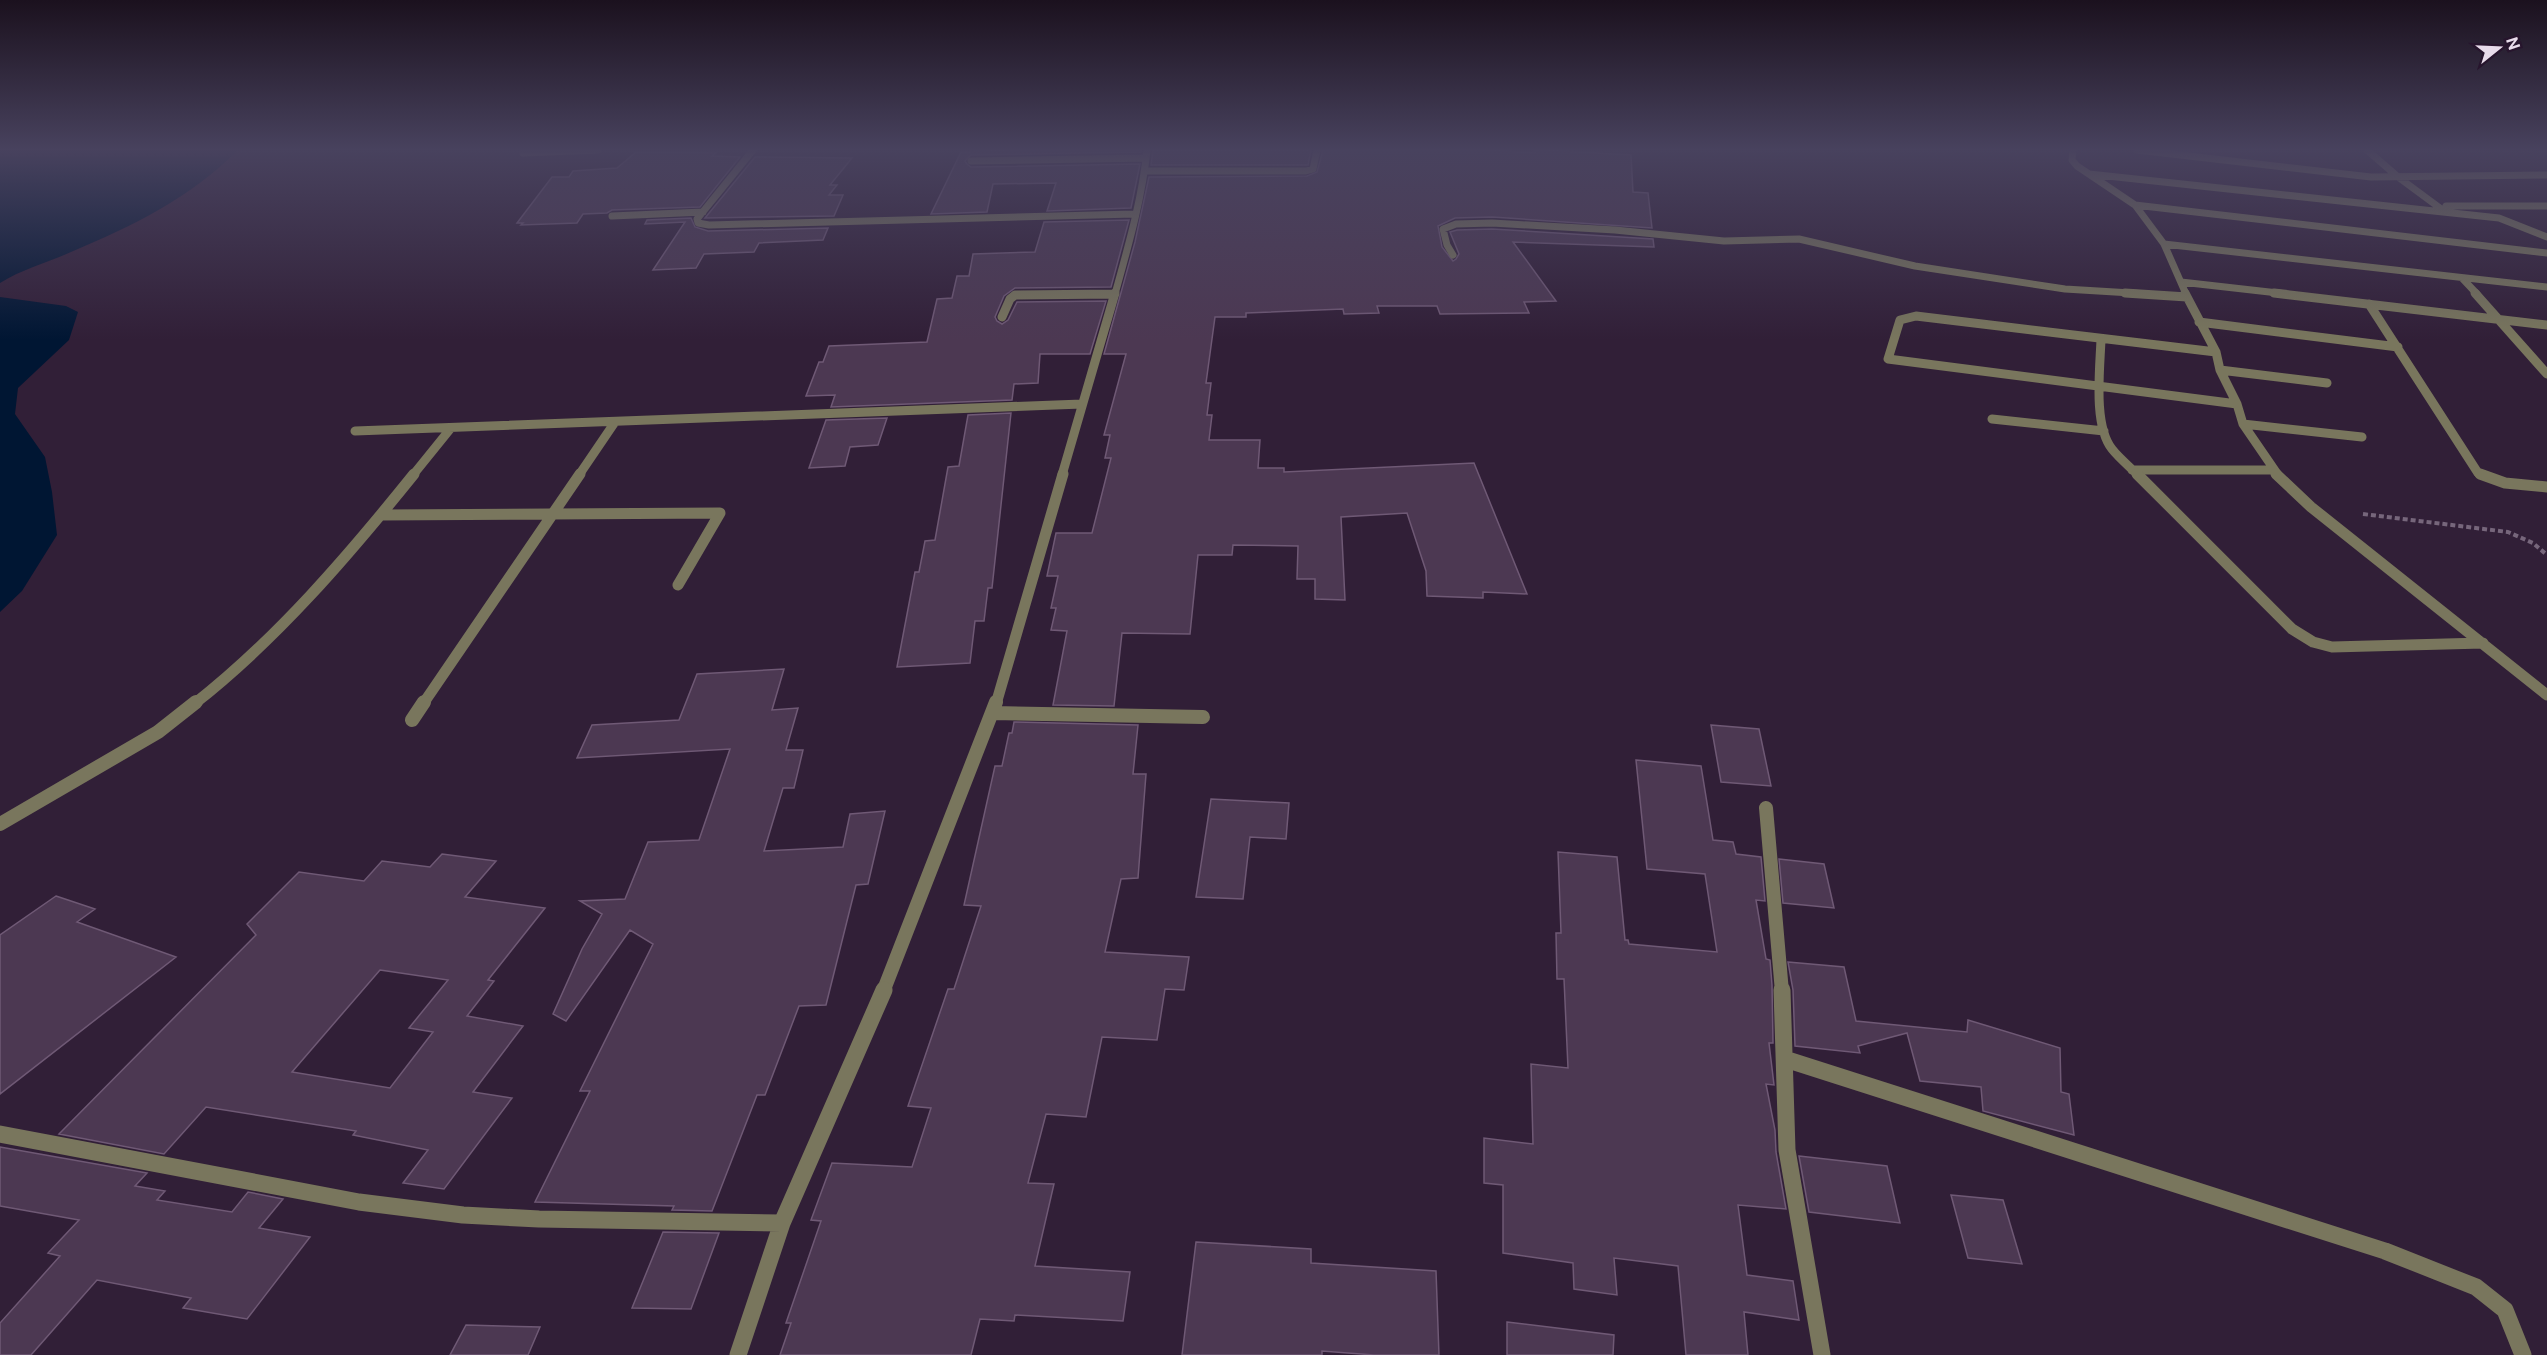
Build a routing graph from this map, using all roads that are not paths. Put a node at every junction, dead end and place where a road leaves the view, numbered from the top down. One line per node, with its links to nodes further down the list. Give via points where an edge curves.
1 (696, 213): 8 (street)
2 (703, 213): 7 (street, via 698,223 709,225)
3 (2141, 213): 11 (street)
4 (2206, 213): 12 (street)
5 (2456, 213): 9 (street)
6 (2491, 213): 9 (street)
7 (1134, 214): 17 (street)
8 (612, 216)
9 (2499, 218): 10 (street)
10 (2547, 237)
11 (2164, 244): 14 (street); 15 (street)
12 (2547, 253)
13 (1453, 255): 18 (street, via 1443,229 1462,223 1587,228 1724,241 1793,239 1915,266 2065,289)
14 (2462, 278): 16 (street); 21 (street)
15 (2181, 282): 18 (street); 19 (street)
16 (2547, 287)
17 (1115, 294): 20 (street, via 1014,295); 31 (street)
18 (2187, 297): 22 (street)
19 (2369, 304): 21 (street); 25 (street)
20 (1002, 317)
21 (2496, 319): 23 (street); 28 (street)
22 (2199, 322): 25 (street); 26 (street)
23 (2547, 325)
24 (2101, 339): 26 (street); 30 (street); 30 (street, via 1916,316 1900,320 1888,359)
25 (2398, 347): 42 (street, via 2478,473 2505,483)
26 (2216, 352): 27 (street)
27 (2220, 370): 29 (street); 32 (street)
28 (2547, 374)
29 (2327, 383)
30 (2100, 386): 32 (street); 37 (street)
31 (1082, 404): 34 (street); 48 (street)
32 (2237, 404): 35 (street)
33 (1992, 419): 37 (street)
34 (615, 422): 36 (street); 43 (street)
35 (2243, 423): 39 (street); 41 (street)
36 (451, 428): 38 (street); 44 (street)
37 (2104, 430): 40 (street, via 2111,448)
38 (355, 431)
39 (2362, 437)
40 (2132, 470): 41 (street); 46 (street, via 2292,629 2308,640 2338,647)
41 (2272, 470): 46 (street, via 2311,507)
42 (2547, 487)
43 (552, 514): 44 (street); 45 (street, via 720,513); 50 (street)
44 (381, 515): 52 (street, via 284,622 180,716)
45 (678, 585)
46 (2482, 643): 47 (street)
47 (2547, 695)
48 (993, 713): 49 (street); 55 (street, via 896,963)
49 (1203, 717)
50 (412, 720)
51 (1766, 808): 53 (street)
52 (0, 824)
53 (1785, 1059): 57 (street, via 1787,1150); 58 (street, via 2363,1244 2476,1287 2505,1310)
54 (0, 1134): 55 (street, via 359,1202 463,1215)
55 (782, 1223): 56 (street)
56 (738, 1355)
57 (1822, 1355)
58 (2523, 1355)

